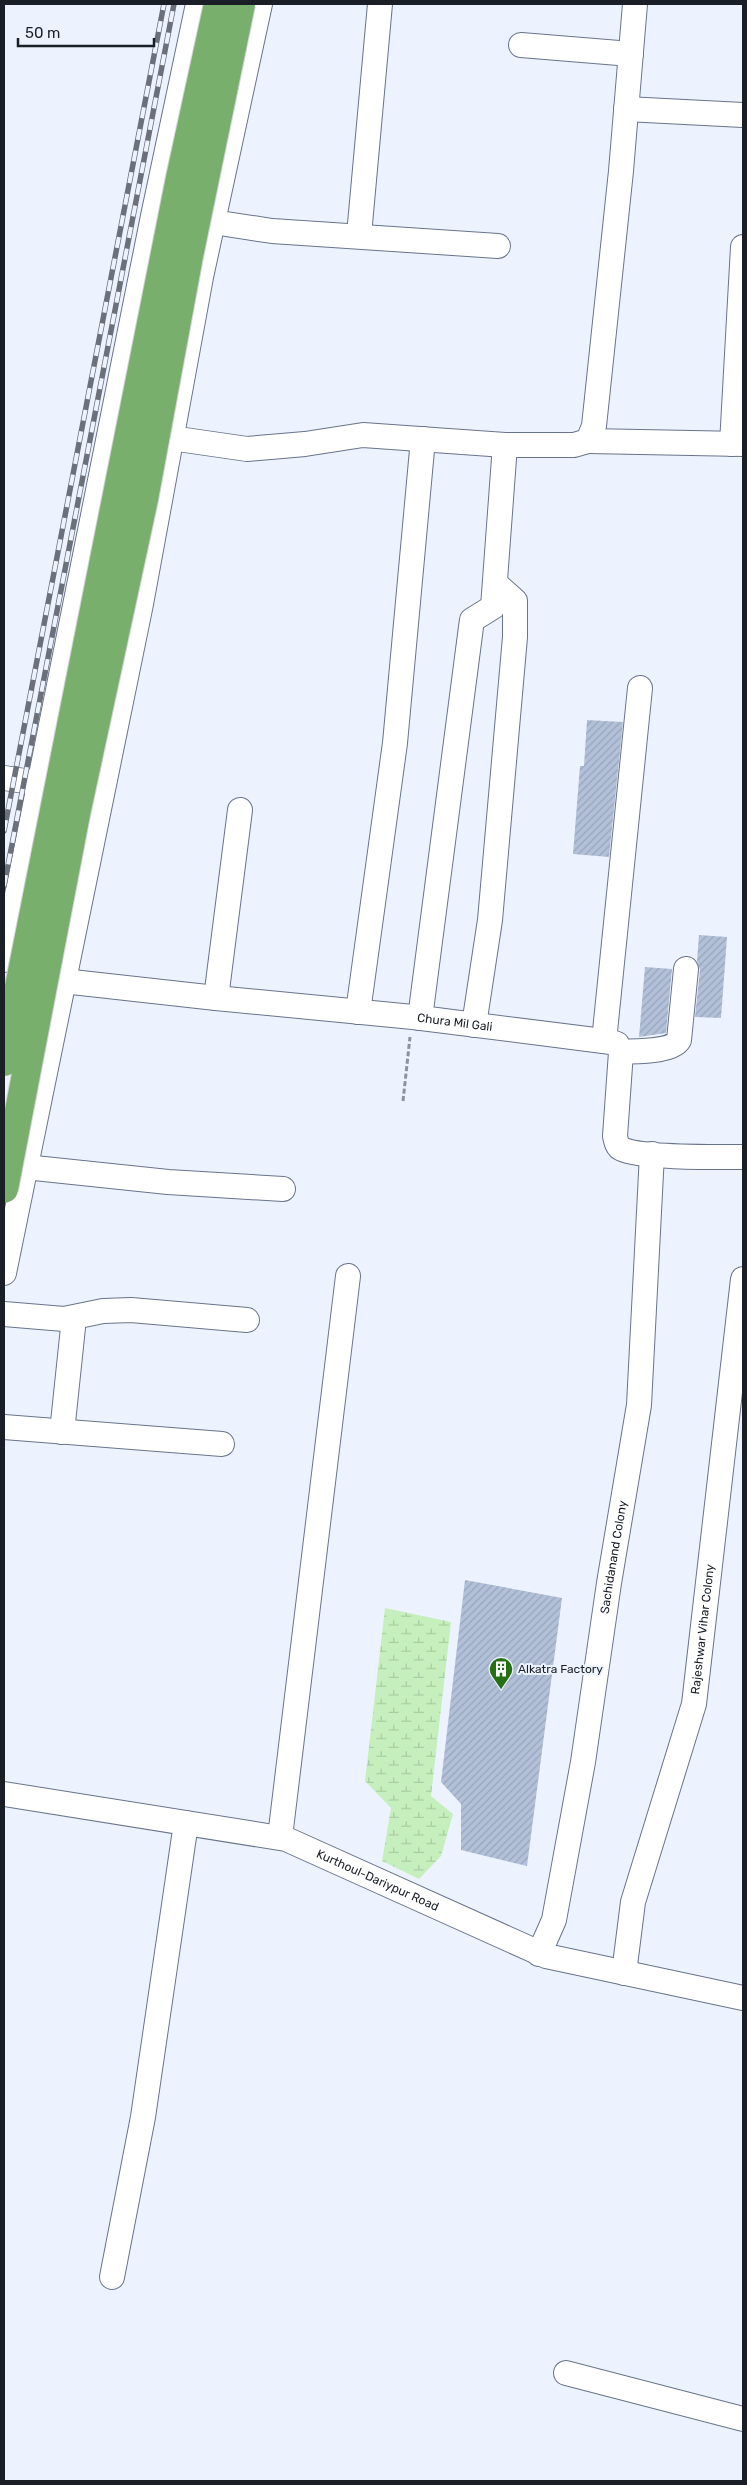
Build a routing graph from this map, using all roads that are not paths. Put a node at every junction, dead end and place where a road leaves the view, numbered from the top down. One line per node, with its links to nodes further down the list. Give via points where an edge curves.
1 (198, 4): 20 (street)
2 (218, 4): 37 (highway, bridge, via 178,187)
3 (241, 4): 41 (highway, bridge, via 144,498 76,814)
4 (260, 4): 11 (street)
5 (380, 4): 12 (street)
6 (635, 4): 8 (street)
7 (520, 45): 8 (street)
8 (631, 54): 9 (street)
9 (626, 109): 10 (street); 17 (street, via 595,416 592,436)
10 (743, 115)
11 (213, 222): 12 (street, via 272,231); 15 (street)
12 (359, 235): 13 (street)
13 (498, 246)
14 (743, 247): 18 (street)
15 (171, 438): 16 (street, via 247,449 363,435); 21 (street)
16 (423, 438): 19 (street); 31 (street, via 394,743)
17 (588, 441): 18 (street); 19 (street, via 574,445)
18 (738, 444)
19 (504, 445): 22 (street)
20 (92, 521): 21 (street); 25 (street)
21 (153, 534): 29 (street)
22 (495, 583): 32 (street, via 493,607 472,620); 33 (street, via 516,602 515,636 490,920)
23 (640, 688): 36 (street)
24 (4, 778): 25 (street)
25 (39, 783): 27 (street)
26 (240, 810): 30 (street)
27 (4, 960)
28 (686, 970): 36 (street, Chura Mil Gali, via 677,1044 668,1048)
29 (63, 981): 30 (street, Chura Mil Gali); 35 (street)
30 (216, 998): 31 (street, Chura Mil Gali)
31 (358, 1012): 32 (street, Chura Mil Gali)
32 (416, 1017): 33 (street, Chura Mil Gali)
33 (474, 1025): 36 (street, Chura Mil Gali)
34 (4, 1027): 35 (street)
35 (51, 1038): 40 (street)
36 (612, 1047): 38 (street, via 616,1142 623,1150)
37 (4, 1062)
38 (652, 1154): 39 (street); 55 (street, Sachidanand Colony, via 639,1405 580,1780 554,1920)
39 (743, 1158)
40 (25, 1167): 42 (street); 43 (street)
41 (4, 1189)
42 (283, 1190)
43 (4, 1273)
44 (348, 1276): 54 (street)
45 (743, 1279): 56 (street, Rajeshwar Vihar Colony, via 694,1704 633,1902)
46 (4, 1314): 47 (street)
47 (74, 1318): 48 (street, via 118,1310); 50 (street)
48 (247, 1320)
49 (4, 1427): 50 (street)
50 (62, 1432): 51 (street)
51 (222, 1444)
52 (4, 1794): 53 (street, Kurthoul-Dariypur Road)
53 (186, 1823): 54 (street, Kurthoul-Dariypur Road); 58 (street, via 143,2117)
54 (280, 1837): 55 (street, Kurthoul-Dariypur Road)
55 (540, 1954): 56 (street, Kurthoul-Dariypur Road)
56 (624, 1973): 57 (street, Kurthoul-Dariypur Road)
57 (743, 1998)
58 (112, 2277)
59 (566, 2372): 60 (street)
60 (743, 2419)

